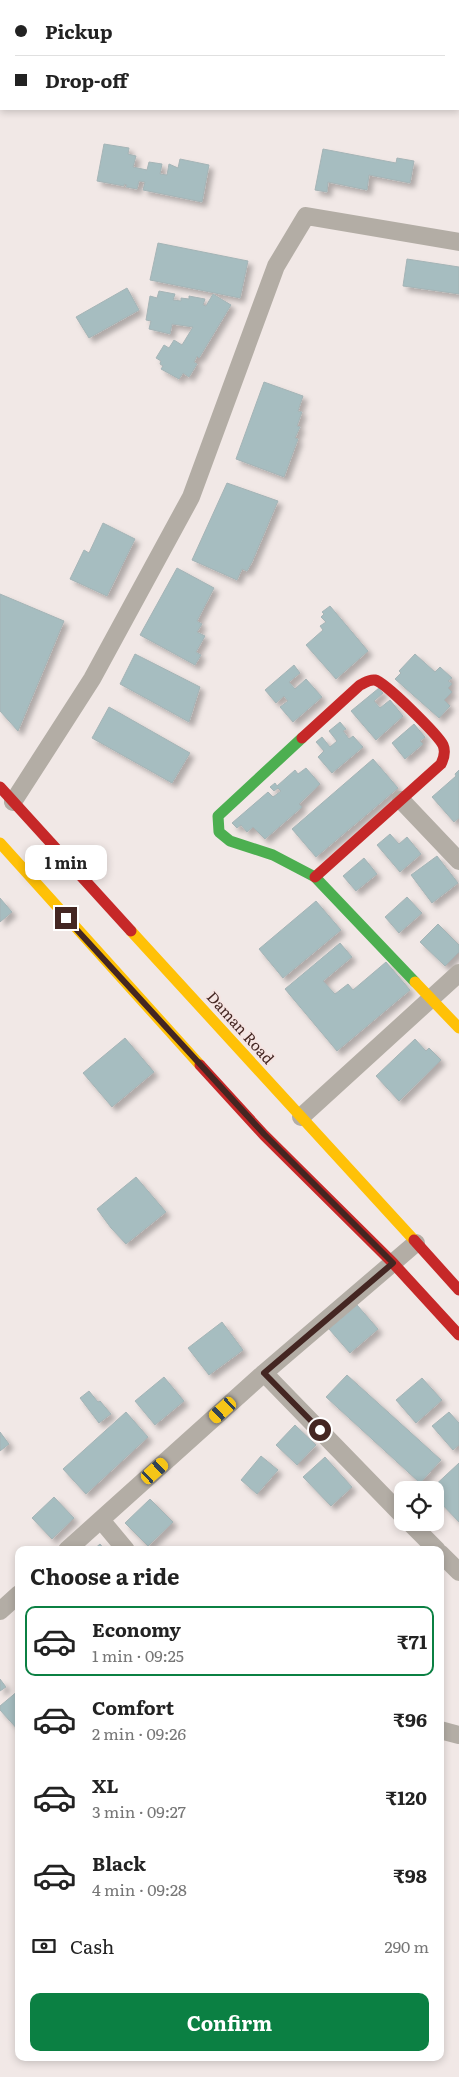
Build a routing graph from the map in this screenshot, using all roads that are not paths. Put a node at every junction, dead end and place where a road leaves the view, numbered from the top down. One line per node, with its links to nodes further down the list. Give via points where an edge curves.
1 (459, 242): 4 (street, via 306,216 276,266 191,497 92,679)
2 (0, 787): 4 (main road, Daman Road)
3 (401, 800): 6 (street); 7 (main road); 7 (main road, via 441,764 445,755 443,745 390,689 369,680 218,816 216,824 227,841 266,853)
4 (13, 802): 11 (main road, Daman Road)
5 (0, 843): 13 (main road, via 264,1134)
6 (459, 861)
7 (315, 877): 9 (main road)
8 (459, 973): 9 (street)
9 (431, 998): 10 (main road); 11 (street)
10 (459, 1028)
11 (301, 1117): 12 (main road, Daman Road)
12 (416, 1243): 13 (street); 14 (main road, Daman Road)
13 (393, 1263): 15 (main road); 16 (street)
14 (459, 1290)
15 (459, 1335)
16 (264, 1373): 17 (street); 18 (street)
17 (394, 1508)
18 (100, 1520): 20 (street); 21 (street)
19 (418, 1531): 22 (street)
20 (71, 1546)
21 (123, 1546)
22 (433, 1546)
23 (444, 1557): 24 (street)
24 (459, 1572)
25 (15, 1600): 26 (street)
26 (0, 1611)
27 (444, 1731): 28 (street)
28 (459, 1734)

